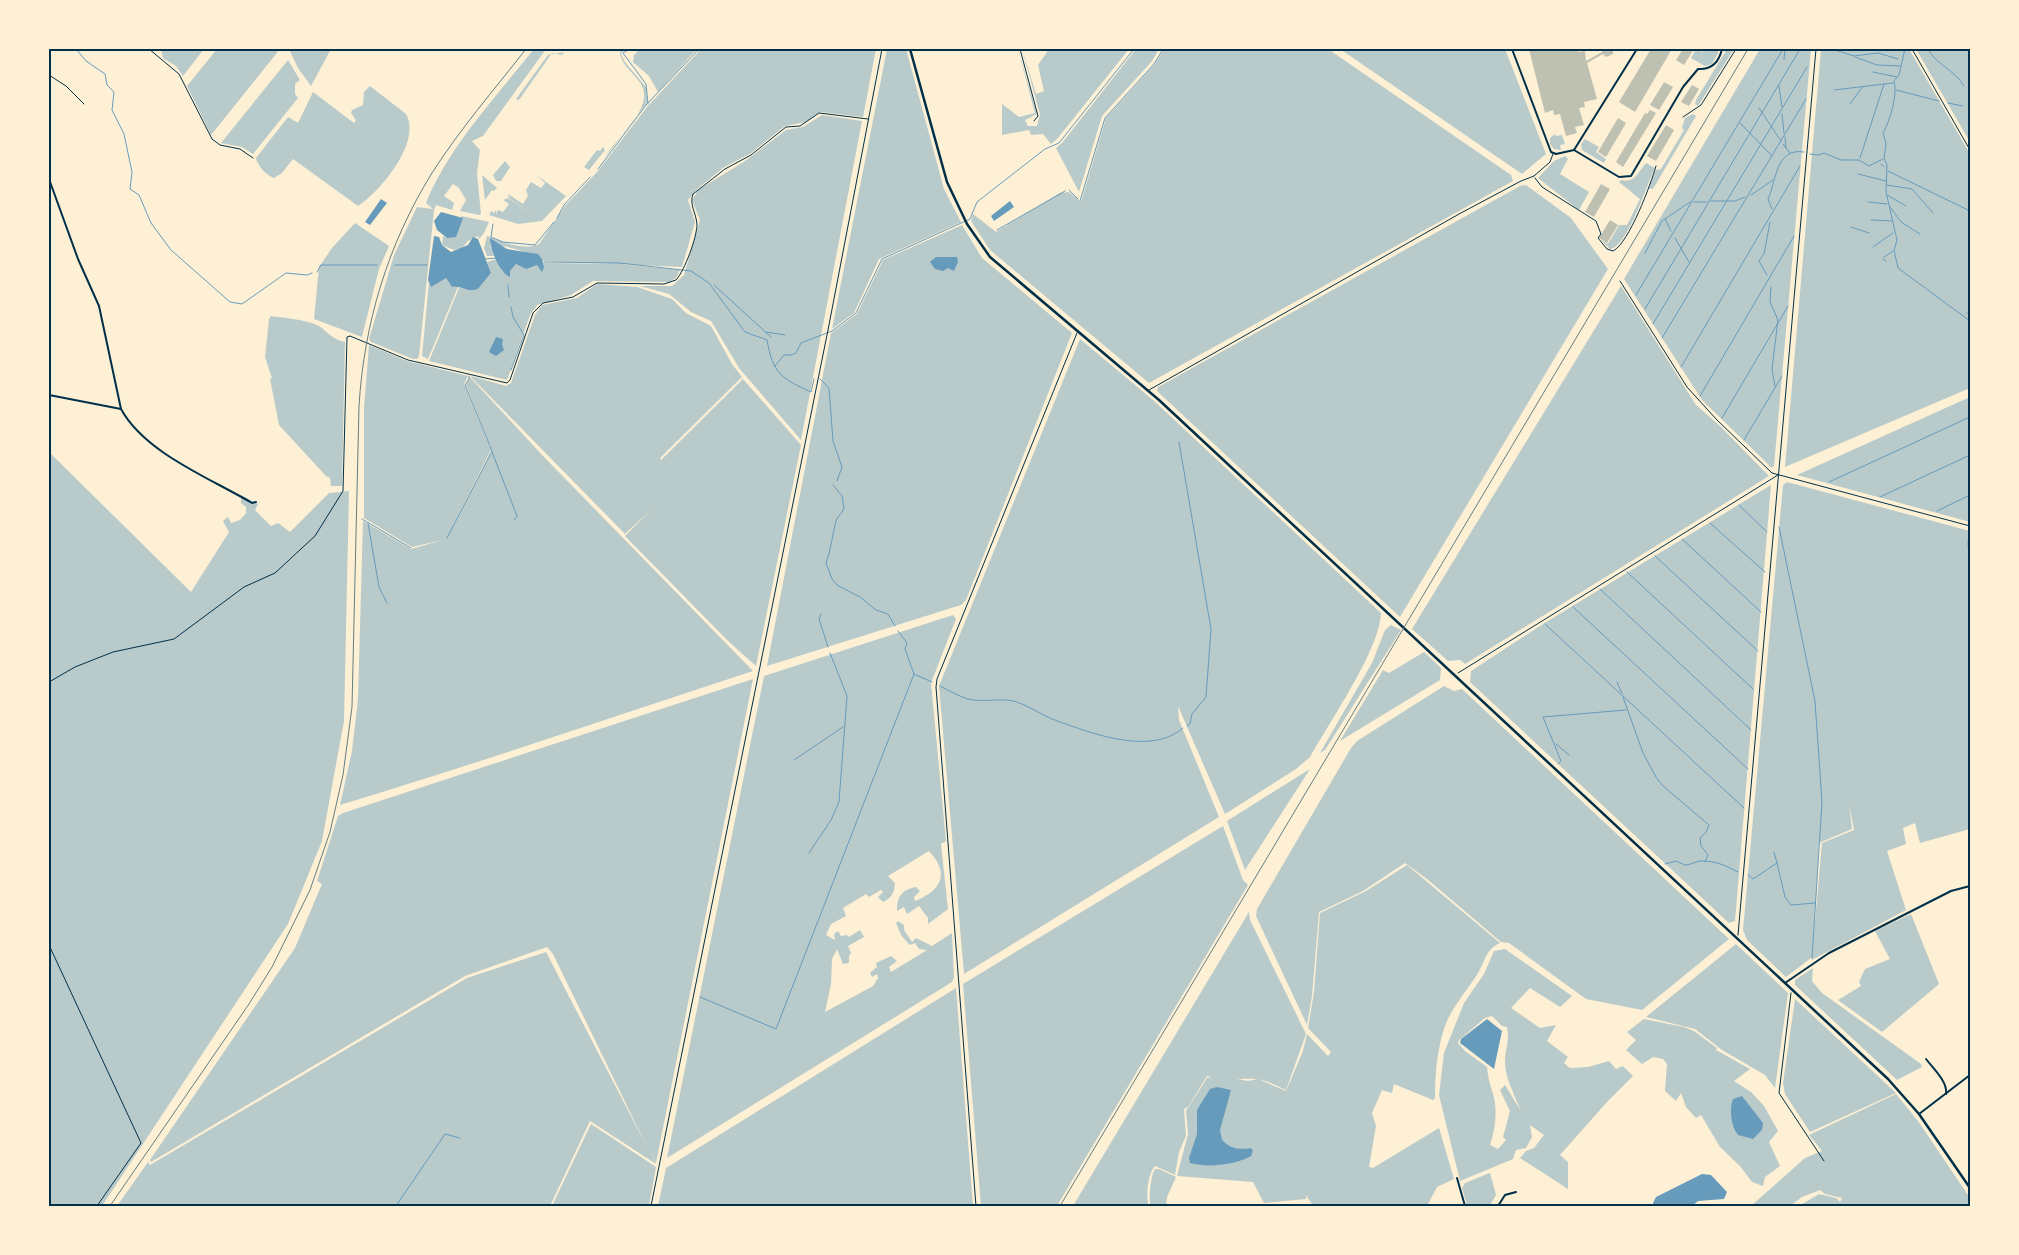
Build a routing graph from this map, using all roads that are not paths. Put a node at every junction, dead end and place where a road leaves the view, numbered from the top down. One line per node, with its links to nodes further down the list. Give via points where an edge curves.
1 (910, 49): 10 (main road, via 947,182 967,224 990,257)
2 (1020, 49): 6 (lane, via 1038,116)
3 (1512, 49): 8 (street)
4 (1637, 49): 7 (street)
5 (1722, 49): 7 (street, via 1713,66 1698,70 1683,87 1628,177 1619,177)
6 (1034, 121)
7 (1574, 150): 8 (street)
8 (1554, 154): 10 (lane, via 1552,160 1534,176 1452,218)
9 (49, 179): 12 (street, via 99,306)
10 (1148, 390): 15 (main road)
11 (49, 395): 12 (street)
12 (121, 409): 13 (street, via 131,424 161,450 252,503)
13 (256, 502)
14 (1970, 886): 15 (street, via 1951,891 1829,953)
15 (1785, 983): 19 (main road, via 1893,1084)
16 (1926, 1059): 18 (street, via 1947,1089)
17 (1970, 1076): 18 (street)
18 (1946, 1094): 19 (street)
19 (1919, 1114): 21 (main road)
20 (1457, 1178): 23 (street)
21 (1970, 1188)
22 (1516, 1192): 24 (street, via 1503,1196)
23 (1465, 1206)
24 (1498, 1206)

